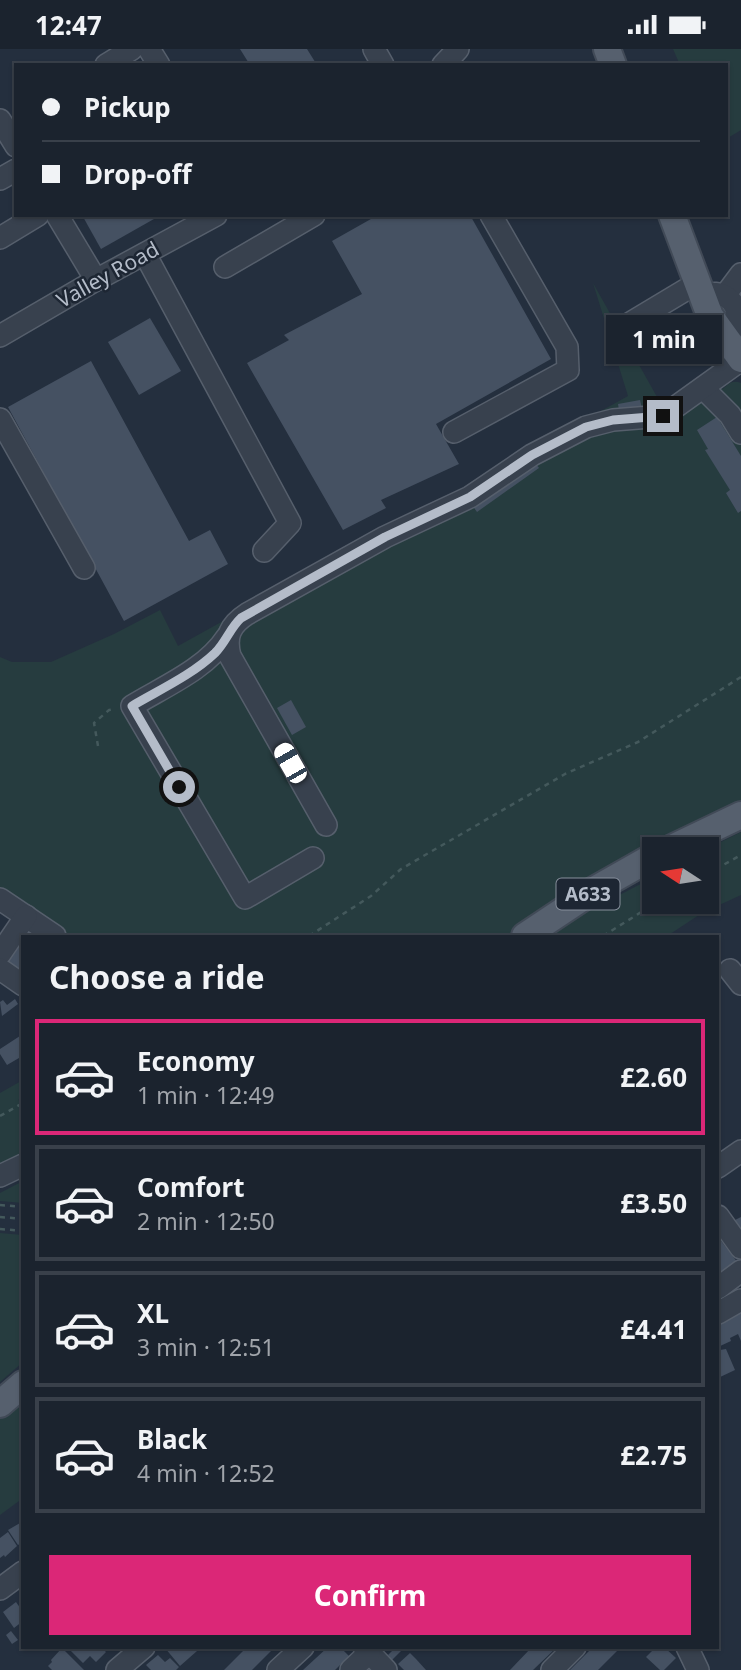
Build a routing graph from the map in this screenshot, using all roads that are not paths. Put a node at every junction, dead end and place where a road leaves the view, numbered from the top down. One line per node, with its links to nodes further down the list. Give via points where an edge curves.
1 (132, 49): 3 (street)
2 (458, 49): 4 (street)
3 (109, 63)
4 (445, 63)
5 (6, 121): 6 (street)
6 (14, 141)
7 (35, 217): 13 (street)
8 (58, 217): 17 (street)
9 (211, 217): 14 (street, Valley Road)
10 (311, 217): 15 (street)
11 (492, 217): 25 (street, via 567,347 568,370)
12 (673, 217): 18 (main road)
13 (0, 238)
14 (145, 254): 17 (street, Valley Road); 27 (street, via 290,523)
15 (225, 267)
16 (741, 274): 18 (street)
17 (96, 280): 21 (street, Valley Road)
18 (709, 291): 19 (main road, via 710,316); 20 (street)
19 (735, 323): 22 (main road)
20 (627, 325)
21 (0, 336)
22 (741, 360): 23 (street)
23 (703, 388): 26 (street); 29 (street, via 663,416 599,423 532,455 470,497 385,537 247,614 234,624)
24 (0, 419): 28 (street)
25 (454, 432)
26 (741, 433)
27 (264, 551)
28 (83, 568)
29 (228, 637): 31 (street, via 230,656 243,682); 33 (street, via 196,667 132,706 245,898)
30 (741, 815): 32 (main road)
31 (326, 825)
32 (695, 837)
33 (313, 858)
34 (642, 863): 38 (main road, A633)
35 (0, 899): 36 (street)
36 (26, 916): 37 (street); 39 (street)
37 (54, 935)
38 (526, 935)
39 (0, 954)
40 (0, 969): 41 (street)
41 (21, 984)
42 (741, 1151): 44 (street)
43 (21, 1166): 45 (street)
44 (719, 1166)
45 (0, 1176)
46 (719, 1217): 47 (street)
47 (741, 1248)
48 (741, 1271): 49 (street)
49 (719, 1287)
50 (741, 1300): 51 (street)
51 (719, 1312)
52 (21, 1386): 53 (main road)
53 (0, 1404)
54 (21, 1573): 55 (street)
55 (0, 1588)
56 (301, 1649): 62 (street)
57 (573, 1649): 65 (street)
58 (688, 1649): 66 (street)
59 (141, 1650): 61 (street)
60 (367, 1650): 63 (street); 64 (street)
61 (117, 1670)
62 (278, 1670)
63 (351, 1670)
64 (386, 1670)
65 (552, 1670)
66 (698, 1670)

